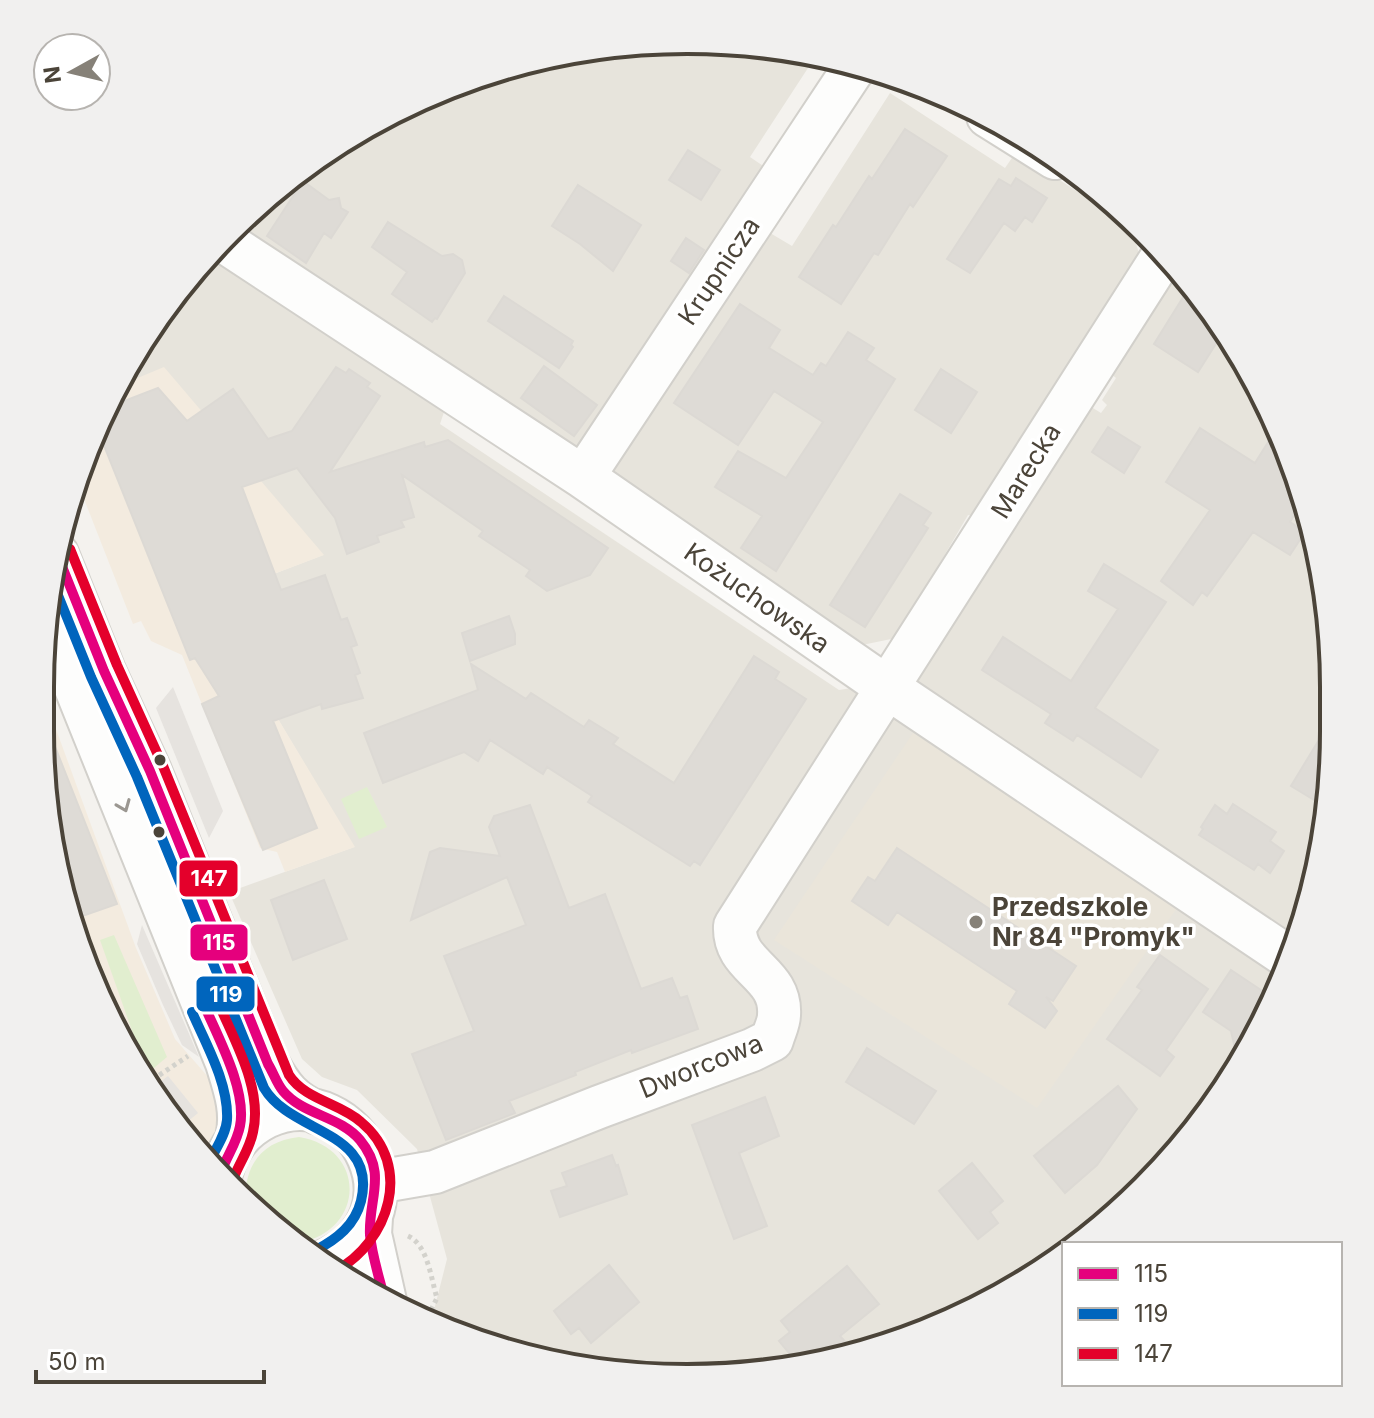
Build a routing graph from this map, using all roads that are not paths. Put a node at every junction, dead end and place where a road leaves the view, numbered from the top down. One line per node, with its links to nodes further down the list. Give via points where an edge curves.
1 (849, 76): 4 (street, Krupnicza)
2 (232, 247): 4 (street, Kożuchowska)
3 (1158, 264): 7 (street, Marecka)
4 (583, 477): 7 (street, Kożuchowska)
5 (64, 573): 9 (street, via 268,1064 283,1091)
6 (56, 638): 10 (street, one-way to 10, via 227,1063 241,1120)
7 (888, 688): 8 (street, Kożuchowska); 11 (street, Dworcowa, via 735,926 734,942 741,954 775,986 779,1015 772,1040 435,1172)
8 (1280, 951)
9 (318, 1113): 10 (street, via 274,1113 254,1123); 11 (street, via 361,1141 373,1164)
10 (229, 1155)
11 (383, 1211): 12 (street); 13 (street, via 370,1234)
12 (340, 1260)
13 (381, 1285)

